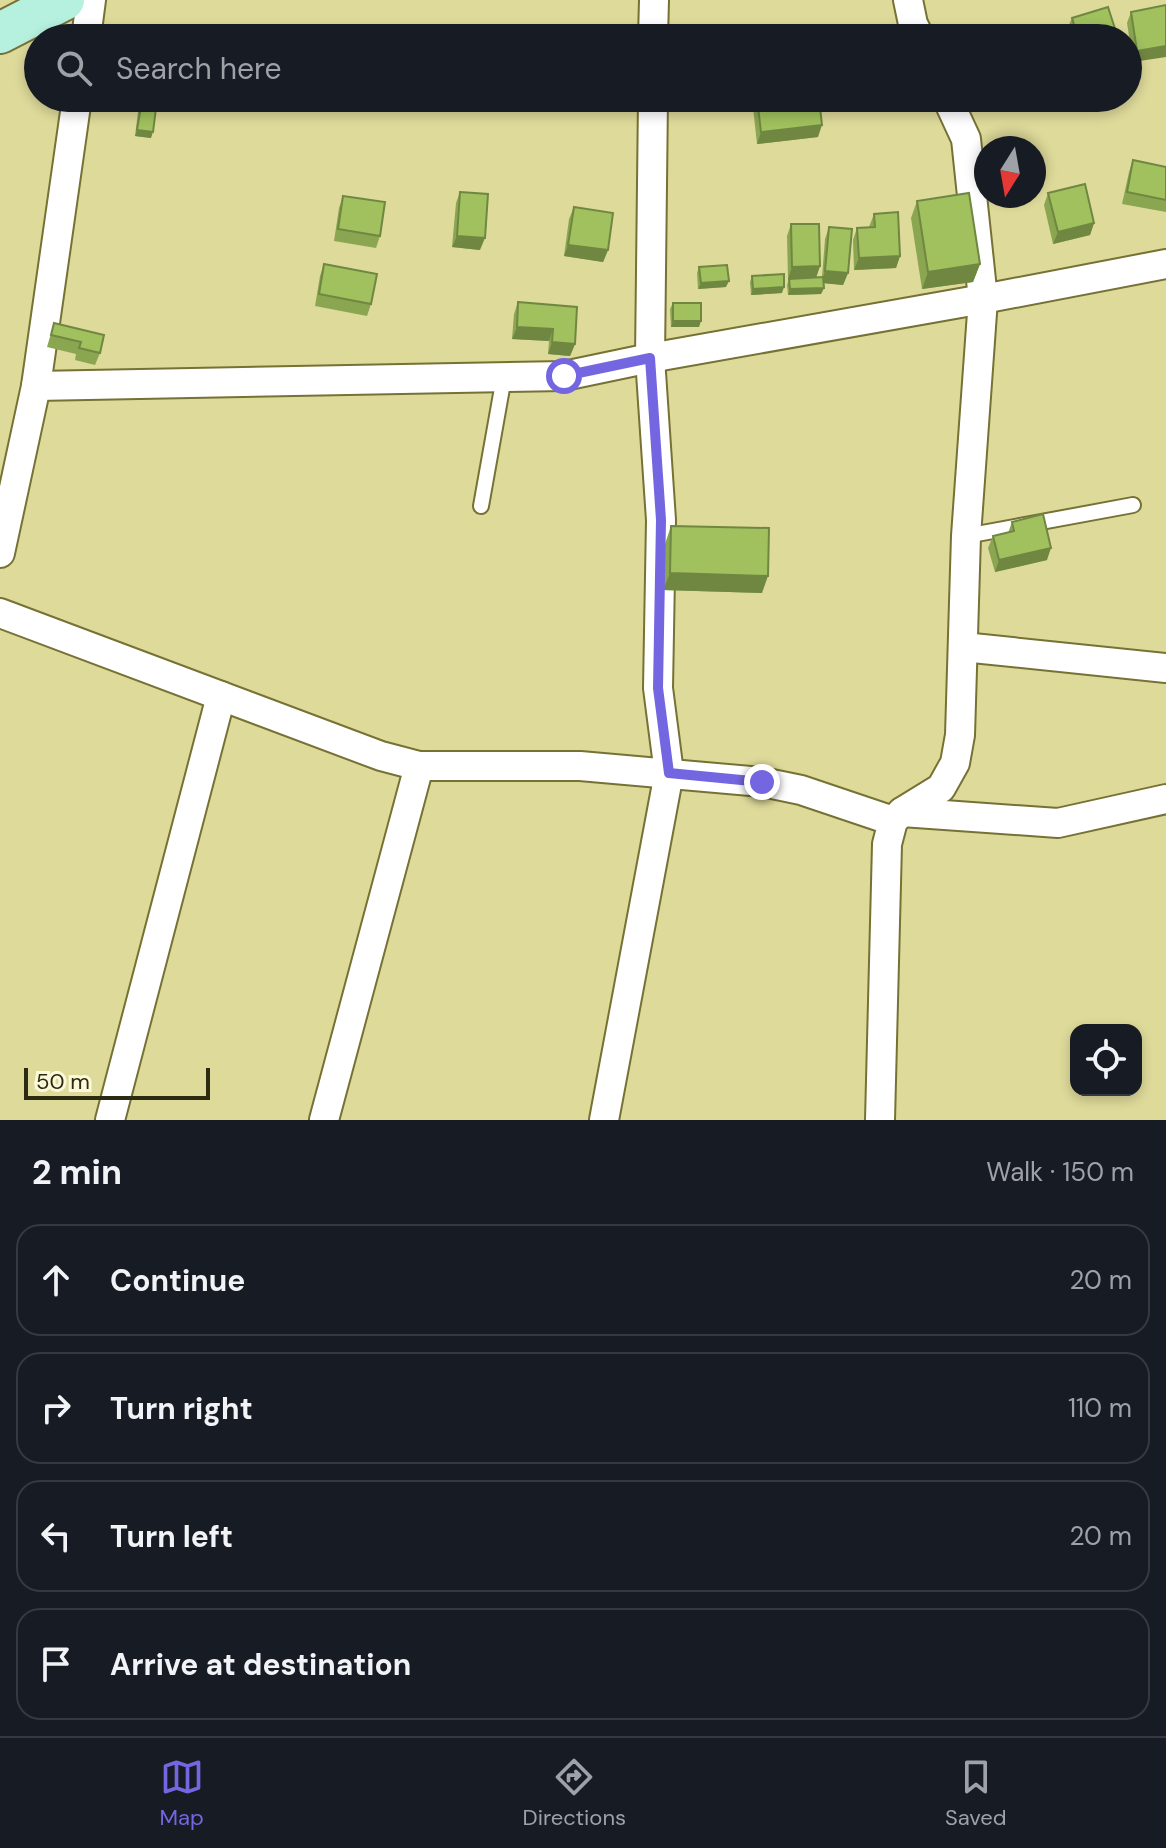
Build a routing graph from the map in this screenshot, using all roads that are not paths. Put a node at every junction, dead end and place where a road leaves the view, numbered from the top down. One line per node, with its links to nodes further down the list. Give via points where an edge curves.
1 (64, 0): 8 (main road)
2 (91, 0): 5 (street)
3 (654, 0): 6 (street)
4 (908, 0): 7 (street)
5 (88, 24)
6 (653, 24)
7 (913, 24)
8 (0, 33)
9 (75, 112): 16 (street)
10 (653, 112): 14 (street)
11 (953, 112): 13 (street, via 966,139)
12 (1166, 264): 13 (street)
13 (983, 299): 14 (street); 19 (street)
14 (650, 358): 15 (street, via 564,376); 26 (street, via 661,520 658,688)
15 (504, 377): 16 (street); 18 (lane)
16 (36, 386): 20 (street)
17 (1133, 505): 19 (lane)
18 (481, 506)
19 (966, 536): 22 (street)
20 (0, 553)
21 (0, 613): 24 (street)
22 (963, 647): 23 (street); 28 (street, via 955,763 941,788)
23 (1166, 668)
24 (221, 696): 25 (street); 29 (street)
25 (419, 766): 26 (street, via 580,766); 30 (street)
26 (669, 773): 28 (street, via 762,782); 31 (street)
27 (1166, 799): 28 (street, via 1058,823)
28 (897, 816): 32 (street, via 887,844)
29 (110, 1120)
30 (324, 1120)
31 (604, 1120)
32 (880, 1120)

